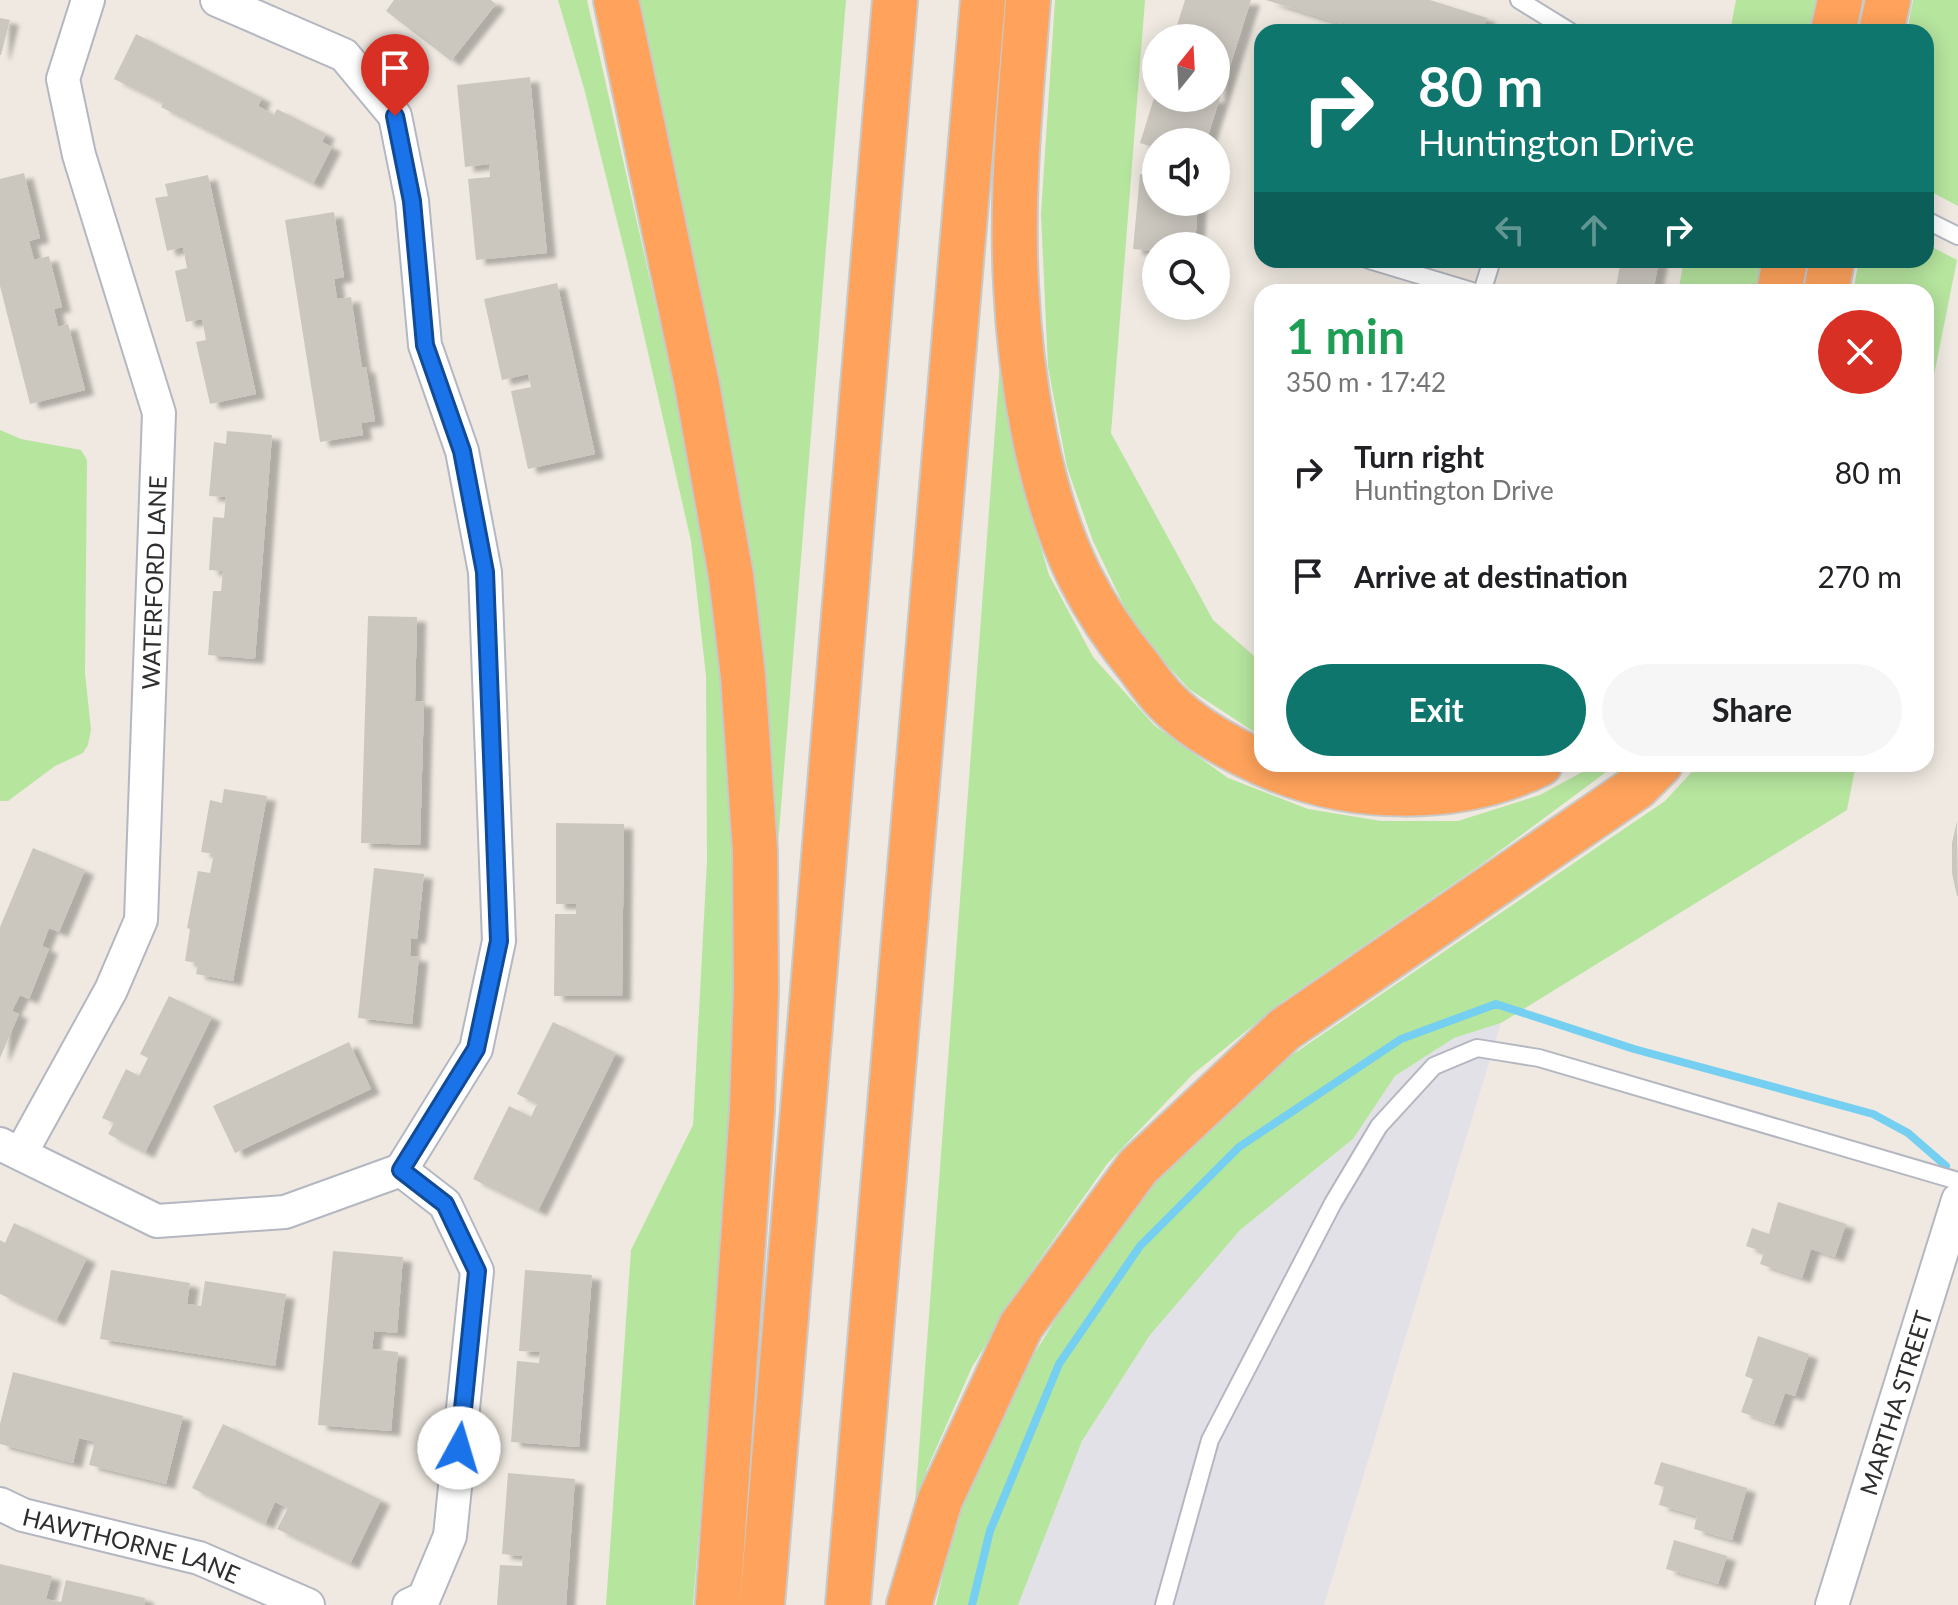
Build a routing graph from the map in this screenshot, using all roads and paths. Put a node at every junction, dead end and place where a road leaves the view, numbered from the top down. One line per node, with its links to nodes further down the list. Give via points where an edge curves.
1 (88, 0): 21 (street, WATERFORD LANE, via 63,79 79,155 159,413 141,920 111,990)
2 (616, 0): 28 (highway, via 697,385 731,576 754,835 752,1110)
3 (895, 0): 29 (highway)
4 (983, 0): 30 (highway)
5 (1028, 0): 17 (highway, via 1016,284 1026,380 1058,526 1080,578 1119,642 1167,702 1227,748)
6 (1519, 0): 10 (lane)
7 (1840, 0): 11 (highway)
8 (1888, 0): 12 (highway)
9 (237, 4): 22 (street, via 344,55 395,116 412,201 425,345 462,451 485,572 499,941 476,1049)
10 (1555, 24)
11 (1835, 24)
12 (1883, 24)
13 (1934, 224): 14 (lane)
14 (1958, 236)
15 (1396, 268): 16 (lane)
16 (1448, 284)
17 (1254, 760)
18 (1282, 772): 19 (highway, via 1346,789 1405,794 1464,789)
19 (1516, 772)
20 (1651, 772): 31 (highway, via 1285,1029 1138,1167 1021,1326 940,1500)
21 (10, 1149): 22 (street, via 157,1221 285,1212)
22 (401, 1170): 27 (street, via 445,1204 477,1271 450,1536 424,1598)
23 (1958, 1181): 32 (lane, via 1539,1058 1477,1048 1434,1066 1379,1126 1333,1203 1210,1440)
24 (1958, 1200): 33 (street, MARTHA STREET)
25 (0, 1504): 26 (street, HAWTHORNE LANE, via 23,1515 199,1558)
26 (308, 1605)
27 (409, 1605)
28 (718, 1605)
29 (762, 1605)
30 (848, 1605)
31 (909, 1605)
32 (1164, 1605)
33 (1832, 1605)

